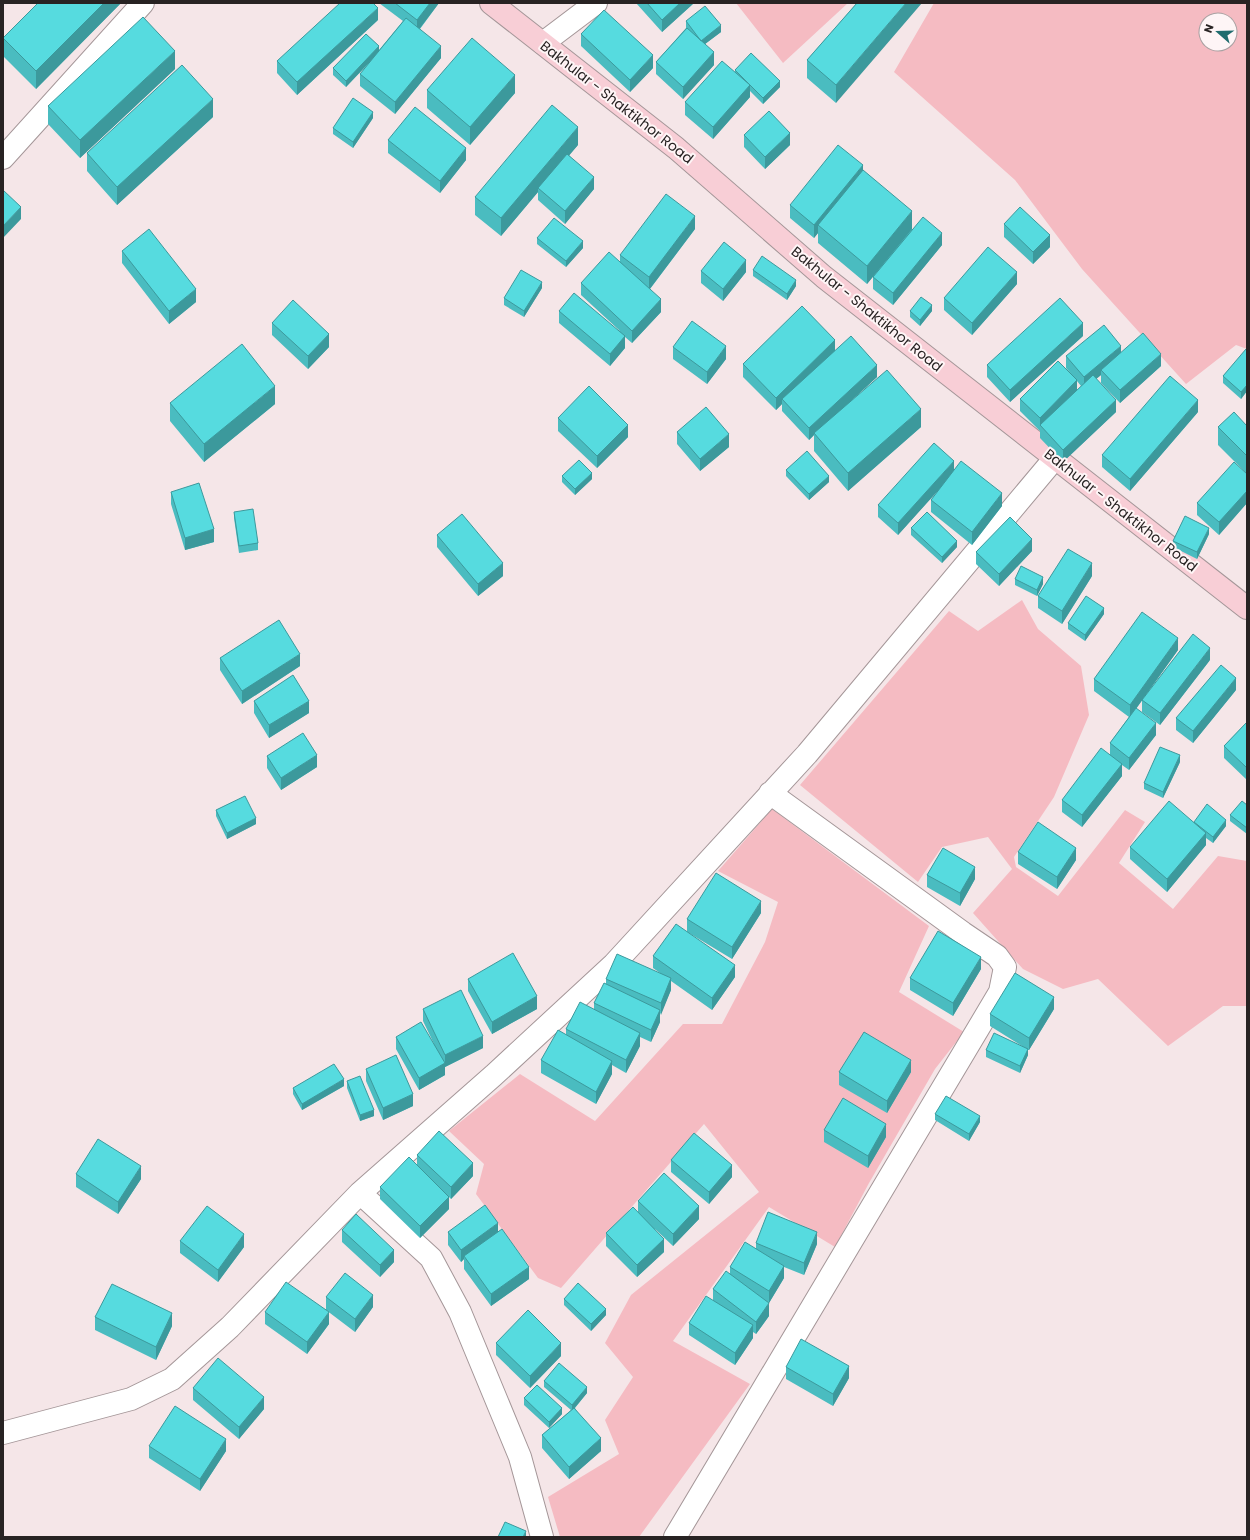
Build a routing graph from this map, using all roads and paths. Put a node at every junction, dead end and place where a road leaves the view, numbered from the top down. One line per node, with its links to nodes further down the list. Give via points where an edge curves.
1 (143, 3): 5 (street)
2 (491, 3): 4 (street, Bakhular - Shaktikhor Road)
3 (596, 3): 4 (street)
4 (543, 43): 6 (street, Bakhular - Shaktikhor Road, via 676,148 824,277)
5 (3, 158)
6 (1055, 458): 7 (street, Bakhular - Shaktikhor Road); 8 (street, via 807,754)
7 (1247, 608)
8 (770, 793): 9 (street, via 614,964 494,1075); 12 (street, via 997,956 1005,967 1000,992)
9 (360, 1193): 10 (street, via 230,1327 172,1379 131,1399); 11 (street, via 431,1258 460,1312 520,1457)
10 (3, 1433)
11 (542, 1537)
12 (675, 1537)

